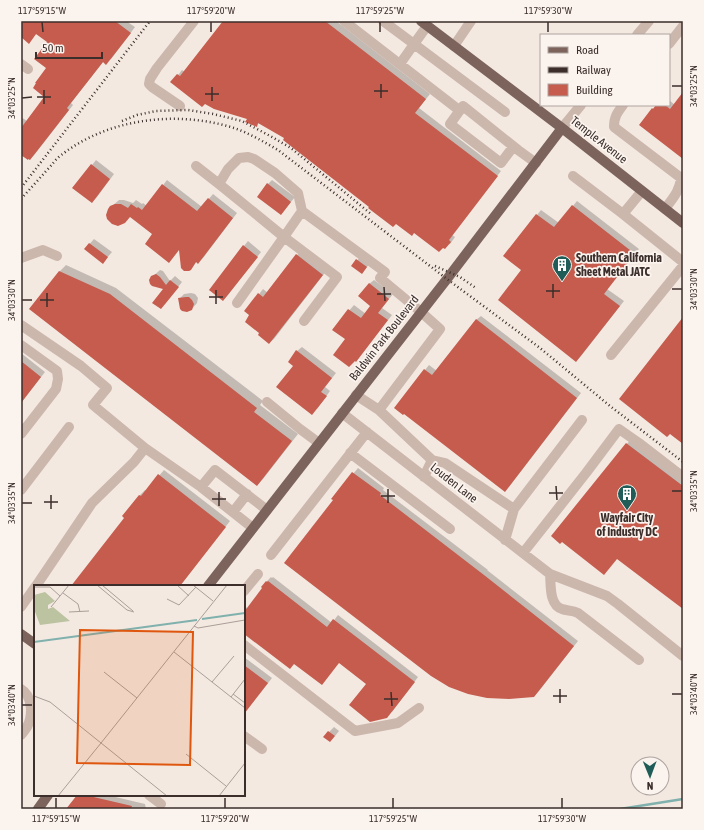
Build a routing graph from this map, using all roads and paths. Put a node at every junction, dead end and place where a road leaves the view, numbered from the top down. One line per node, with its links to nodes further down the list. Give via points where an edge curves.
1 (194, 21): 13 (street, via 157,68 149,84)
2 (344, 21): 12 (street)
3 (383, 21): 10 (street)
4 (648, 21): 8 (street)
5 (468, 22): 11 (street)
6 (424, 23): 10 (street); 11 (main road, Temple Avenue)
7 (683, 26): 9 (street)
8 (638, 34)
9 (670, 43)
10 (414, 44): 12 (street); 17 (street)
11 (454, 46): 18 (main road, Temple Avenue)
12 (400, 64): 16 (street)
13 (180, 106)
14 (580, 106): 18 (street, Baldwin Park Boulevard)
15 (622, 106): 25 (street, via 616,114 614,127 680,178 678,190)
16 (459, 110): 19 (street, via 463,106); 19 (street, via 450,124 501,163)
17 (505, 112)
18 (562, 128): 20 (main road, Baldwin Park Boulevard); 24 (main road, Temple Avenue)
19 (513, 147): 20 (street)
20 (536, 163): 35 (main road, Baldwin Park Boulevard)
21 (196, 166): 23 (street)
22 (573, 176): 27 (street)
23 (219, 184): 26 (street, via 228,169 239,158 248,157 275,173 298,194); 29 (street)
24 (642, 191): 25 (main road, Temple Avenue); 27 (street)
25 (665, 209): 28 (main road, Temple Avenue)
26 (302, 211): 29 (street); 35 (street, via 385,272 380,278)
27 (623, 214): 32 (street)
28 (683, 223)
29 (284, 237): 34 (street); 36 (street, via 337,277)
30 (57, 256): 31 (street, via 43,250)
31 (21, 258)
32 (683, 262)
33 (683, 266): 39 (street)
34 (237, 303)
35 (421, 312): 40 (main road, Baldwin Park Boulevard); 42 (street, via 440,328)
36 (304, 320)
37 (21, 325): 49 (street, via 81,366 107,388 93,405)
38 (21, 345): 47 (street, via 57,371 58,379 56,389)
39 (610, 355)
40 (356, 395): 42 (street); 43 (main road, Baldwin Park Boulevard)
41 (267, 402): 48 (street)
42 (379, 410): 51 (street)
43 (342, 413): 46 (street, Louden Lane); 48 (main road, Baldwin Park Boulevard)
44 (582, 420): 57 (street)
45 (69, 427): 55 (street)
46 (367, 432): 50 (street); 52 (street, Louden Lane)
47 (21, 434)
48 (319, 443): 58 (main road, Baldwin Park Boulevard)
49 (145, 448): 54 (street); 67 (street, via 92,504)
50 (350, 453): 61 (street); 64 (street)
51 (432, 460): 52 (street); 57 (street, via 445,463)
52 (424, 477): 62 (street, Louden Lane)
53 (683, 477): 63 (street, via 619,429)
54 (201, 487): 56 (street, via 215,470); 59 (street)
55 (21, 490)
56 (247, 494): 58 (street); 59 (street)
57 (514, 509): 62 (street)
58 (267, 510): 60 (main road, Baldwin Park Boulevard)
59 (233, 512): 60 (street)
60 (253, 528): 68 (main road, Baldwin Park Boulevard)
61 (450, 530)
62 (505, 540): 63 (street, Louden Lane)
63 (523, 553): 66 (street, Louden Lane)
64 (271, 555)
65 (258, 574): 70 (street)
66 (550, 574): 75 (street, Louden Lane, via 607,596); 76 (street, via 556,605 562,610 578,613)
67 (36, 585)
68 (209, 585)
69 (34, 588): 71 (street)
70 (245, 591)
71 (21, 607)
72 (21, 634): 73 (main road)
73 (34, 643)
74 (245, 646): 78 (street, via 355,731 398,723)
75 (683, 656)
76 (639, 660)
77 (21, 689): 79 (street, via 25,691 30,703 30,717)
78 (419, 708)
79 (21, 735)
80 (245, 737): 81 (street)
81 (262, 749)
82 (47, 796): 85 (main road)
83 (150, 796): 84 (street)
84 (161, 804)
85 (38, 809)

